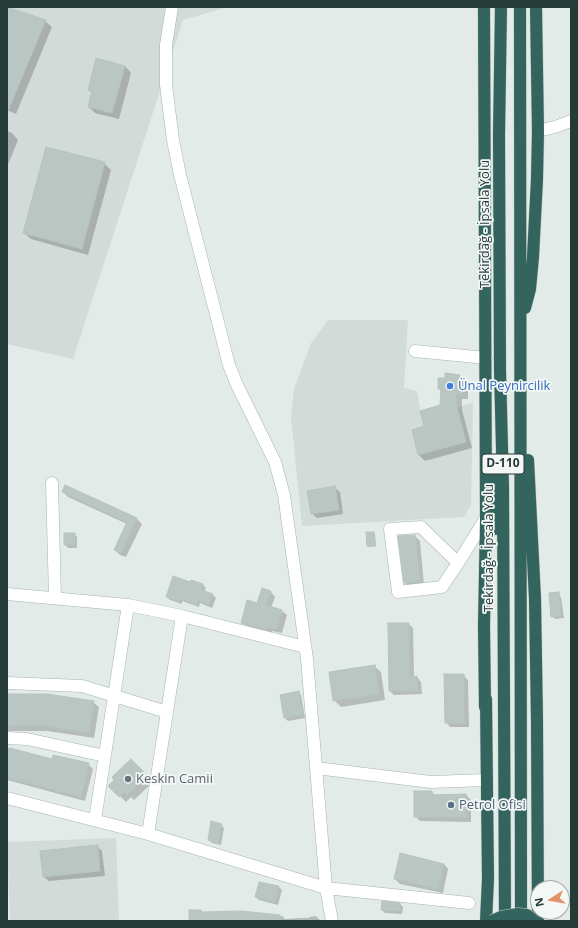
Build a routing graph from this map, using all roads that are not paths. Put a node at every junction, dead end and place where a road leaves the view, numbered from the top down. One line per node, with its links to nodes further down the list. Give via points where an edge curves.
1 (172, 7): 20 (street, via 166,45 166,84 180,175 229,365 275,462 280,478)
2 (484, 7): 10 (highway)
3 (501, 7): 11 (highway, Tekirdağ - İpsala Yolu / D-110)
4 (520, 7): 8 (highway, D-110)
5 (536, 7): 7 (highway)
6 (571, 121): 7 (street)
7 (538, 131): 8 (highway, via 532,270)
8 (520, 331): 12 (highway, D-110)
9 (415, 351): 10 (street)
10 (486, 358): 14 (highway)
11 (500, 370): 23 (highway, via 494,560); 37 (highway, Tekirdağ - İpsala Yolu / D-110)
12 (521, 372): 38 (highway, D-110); 39 (highway, via 535,599)
13 (52, 483): 17 (street)
14 (486, 518): 15 (street); 23 (highway)
15 (458, 562): 15 (street, via 442,587 398,592 390,529 421,527)
16 (7, 594): 17 (street)
17 (55, 598): 18 (street)
18 (128, 605): 19 (street); 22 (street)
19 (182, 616): 20 (street); 24 (street)
20 (305, 647): 27 (street)
21 (7, 683): 22 (street, via 82,686)
22 (114, 696): 24 (street); 26 (street)
23 (485, 707): 28 (highway)
24 (166, 712): 31 (street)
25 (7, 738): 26 (street, via 27,739)
26 (105, 756): 30 (street)
27 (316, 768): 28 (street, via 431,782); 32 (street)
28 (486, 780): 35 (highway)
29 (7, 798): 30 (street)
30 (95, 820): 31 (street)
31 (148, 834): 32 (street)
32 (326, 888): 33 (street); 34 (street)
33 (469, 903)
34 (332, 921)
35 (486, 921)
36 (492, 921): 39 (highway, bridge, via 518,914 527,915)
37 (505, 921)
38 (521, 921)
39 (537, 921)

